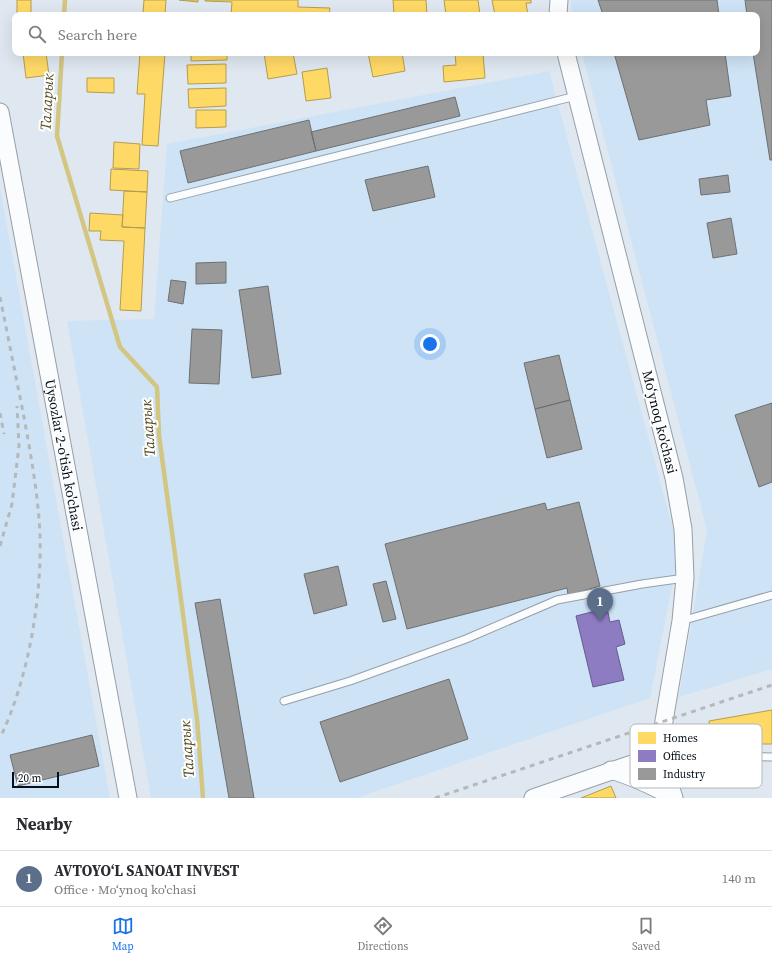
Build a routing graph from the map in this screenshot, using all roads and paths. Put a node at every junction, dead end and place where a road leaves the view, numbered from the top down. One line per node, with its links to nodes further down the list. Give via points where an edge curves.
1 (559, 0): 2 (street)
2 (558, 12)
3 (567, 56): 4 (street, Moʻynoq ko'chasi)
4 (577, 96): 6 (lane); 7 (street, Moʻynoq ko'chasi, via 674,478 683,529)
5 (0, 112): 19 (street, Uysozlar 2-o'tish ko'chasi)
6 (170, 198)
7 (685, 578): 9 (street, Moʻynoq ko'chasi); 10 (lane, via 557,600 452,644 350,682)
8 (772, 595): 9 (lane)
9 (680, 621): 11 (street, Moʻynoq ko'chasi)
10 (284, 701)
11 (664, 724)
12 (762, 757): 13 (lane)
13 (772, 757)
14 (630, 764): 15 (street)
15 (611, 770): 16 (street, Moʻynoq ko'chasi); 20 (street)
16 (630, 776)
17 (657, 788): 21 (street, Moʻynoq ko'chasi)
18 (671, 788): 21 (street, Moʻynoq ko'chasi)
19 (128, 798)
20 (534, 798)
21 (674, 798)

